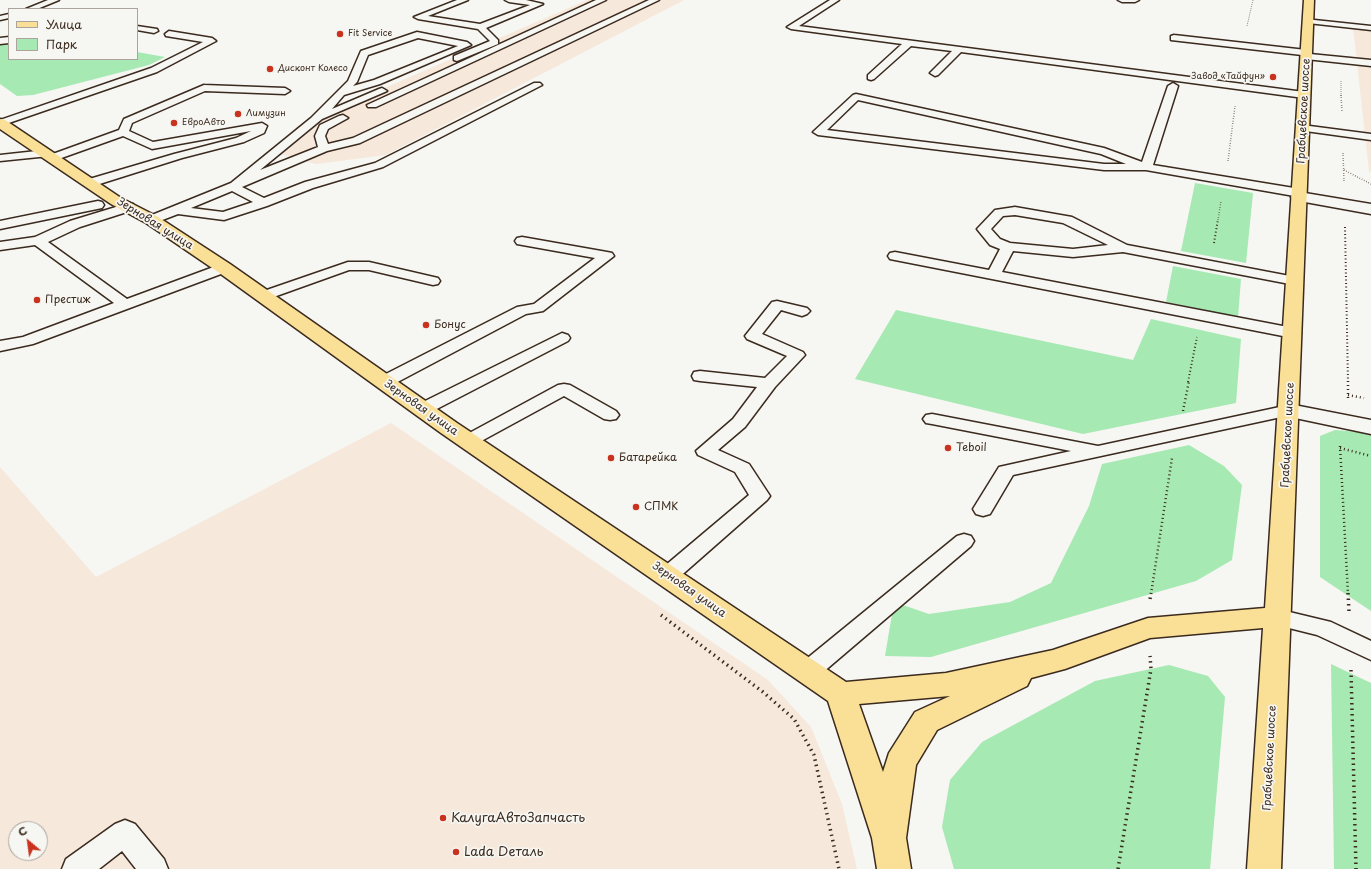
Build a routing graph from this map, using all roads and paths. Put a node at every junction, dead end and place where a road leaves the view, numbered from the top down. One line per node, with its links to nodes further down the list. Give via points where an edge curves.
1 (55, 0): 11 (lane)
2 (464, 0): 13 (lane, via 418,17)
3 (509, 0): 13 (lane, via 539,4)
4 (602, 0): 39 (lane, via 324,127 320,136)
5 (651, 0): 39 (lane, via 356,141)
6 (835, 0): 19 (lane, via 791,27)
7 (1122, 0): 8 (lane)
8 (1135, 0)
9 (1253, 0): 20 (path)
10 (1309, 0): 12 (main road, Грабцевское шоссе)
11 (33, 8)
12 (1308, 21): 15 (lane); 22 (main road, Грабцевское шоссе)
13 (481, 27): 33 (lane, via 495,42)
14 (138, 28): 16 (lane)
15 (1371, 28)
16 (154, 31)
17 (169, 34): 34 (lane, via 212,42 154,70)
18 (1174, 38): 20 (lane)
19 (910, 43): 21 (lane); 26 (lane)
20 (1243, 46): 22 (lane)
21 (959, 49): 25 (lane); 29 (lane)
22 (1306, 54): 23 (lane); 32 (main road, Грабцевское шоссе)
23 (1340, 60): 24 (lane); 37 (path)
24 (1371, 63)
25 (935, 73)
26 (871, 78)
27 (538, 85): 50 (lane, via 379,165 309,185)
28 (1173, 86): 42 (lane)
29 (1238, 86): 32 (lane); 44 (path)
30 (285, 91): 36 (lane, via 204,88 128,120)
31 (341, 93): 31 (lane, via 377,82 467,45 416,35 364,53 352,82); 33 (lane)
32 (1304, 95): 35 (main road, Грабцевское шоссе)
33 (315, 120): 48 (lane)
34 (0, 123): 40 (main road, Зерновая улица)
35 (1302, 128): 37 (lane); 49 (main road, Грабцевское шоссе)
36 (123, 132): 40 (lane); 45 (lane, via 152,146 262,126 260,131 240,140)
37 (1343, 133): 38 (lane); 43 (path)
38 (1371, 137)
39 (324, 148): 48 (lane)
40 (49, 156): 41 (lane); 45 (main road, Зерновая улица)
41 (0, 158)
42 (1146, 167): 42 (lane, via 1104,167 818,132 856,98 1104,151); 44 (lane)
43 (1344, 169): 46 (path); 47 (path)
44 (1225, 180): 49 (lane); 62 (path)
45 (90, 183): 51 (main road, Зерновая улица)
46 (1371, 184)
47 (1344, 185)
48 (233, 187): 50 (lane); 53 (lane)
49 (1299, 195): 52 (street); 66 (main road, Грабцевское шоссе)
50 (263, 203): 53 (lane, via 224,216)
51 (122, 204): 54 (main road, Зерновая улица); 55 (lane); 56 (lane)
52 (1371, 208)
53 (178, 210): 54 (lane)
54 (152, 220): 63 (main road, Зерновая улица)
55 (0, 225)
56 (38, 241): 58 (lane); 68 (lane)
57 (522, 241): 75 (lane, via 607,256 538,308 522,310)
58 (0, 246)
59 (1008, 247): 60 (lane, via 1073,253); 60 (lane, via 995,242 984,229 999,213 1016,211 1067,220); 64 (lane)
60 (1123, 248): 62 (lane)
61 (895, 256): 64 (lane)
62 (1210, 264): 66 (lane)
63 (224, 268): 67 (main road, Зерновая улица); 68 (lane)
64 (994, 275): 70 (lane)
65 (433, 281): 67 (lane, via 369,266 348,266)
66 (1295, 281): 71 (main road, Грабцевское шоссе)
67 (263, 296): 75 (main road, Зерновая улица)
68 (126, 305): 73 (lane, via 27,342)
69 (802, 311): 76 (lane, via 777,305 753,336 797,355)
70 (1202, 316): 71 (lane); 84 (path)
71 (1293, 333): 80 (main road, Грабцевское шоссе)
72 (562, 338): 79 (lane)
73 (0, 346)
74 (700, 376): 76 (lane)
75 (384, 382): 79 (main road, Зерновая улица)
76 (769, 383): 91 (lane, via 739,423 705,451 742,468 760,496)
77 (1348, 395): 78 (path)
78 (1371, 400)
79 (423, 409): 85 (main road, Зерновая улица)
80 (1289, 410): 83 (street); 84 (lane); 93 (main road, Грабцевское шоссе)
81 (610, 415): 85 (lane, via 564,389)
82 (932, 419): 87 (lane)
83 (1371, 427)
84 (1179, 435): 87 (lane); 94 (path, via 1151,594)
85 (468, 441): 91 (main road, Зерновая улица)
86 (1340, 448): 88 (path)
87 (1101, 451): 89 (lane, via 1006,471)
88 (1371, 456)
89 (983, 509)
90 (964, 541): 98 (lane)
91 (668, 575): 98 (main road, Зерновая улица)
92 (661, 615): 103 (path, via 763,692 794,719 814,755)
93 (1277, 617): 94 (main road); 95 (lane, via 1323,628); 106 (main road, Грабцевское шоссе)
94 (1148, 628): 97 (main road); 105 (path, via 1151,669)
95 (1350, 641): 96 (lane); 107 (path)
96 (1371, 651)
97 (1054, 660): 99 (main road, via 946,684); 100 (main road, via 926,721 900,763)
98 (807, 672): 99 (main road, Зерновая улица)
99 (841, 694): 100 (main road)
100 (889, 838): 104 (main road)
101 (76, 869): 102 (lane, via 125,833)
102 (154, 869)
103 (839, 869)
104 (894, 869)
105 (1118, 869)
106 (1264, 869)
107 (1356, 869)

